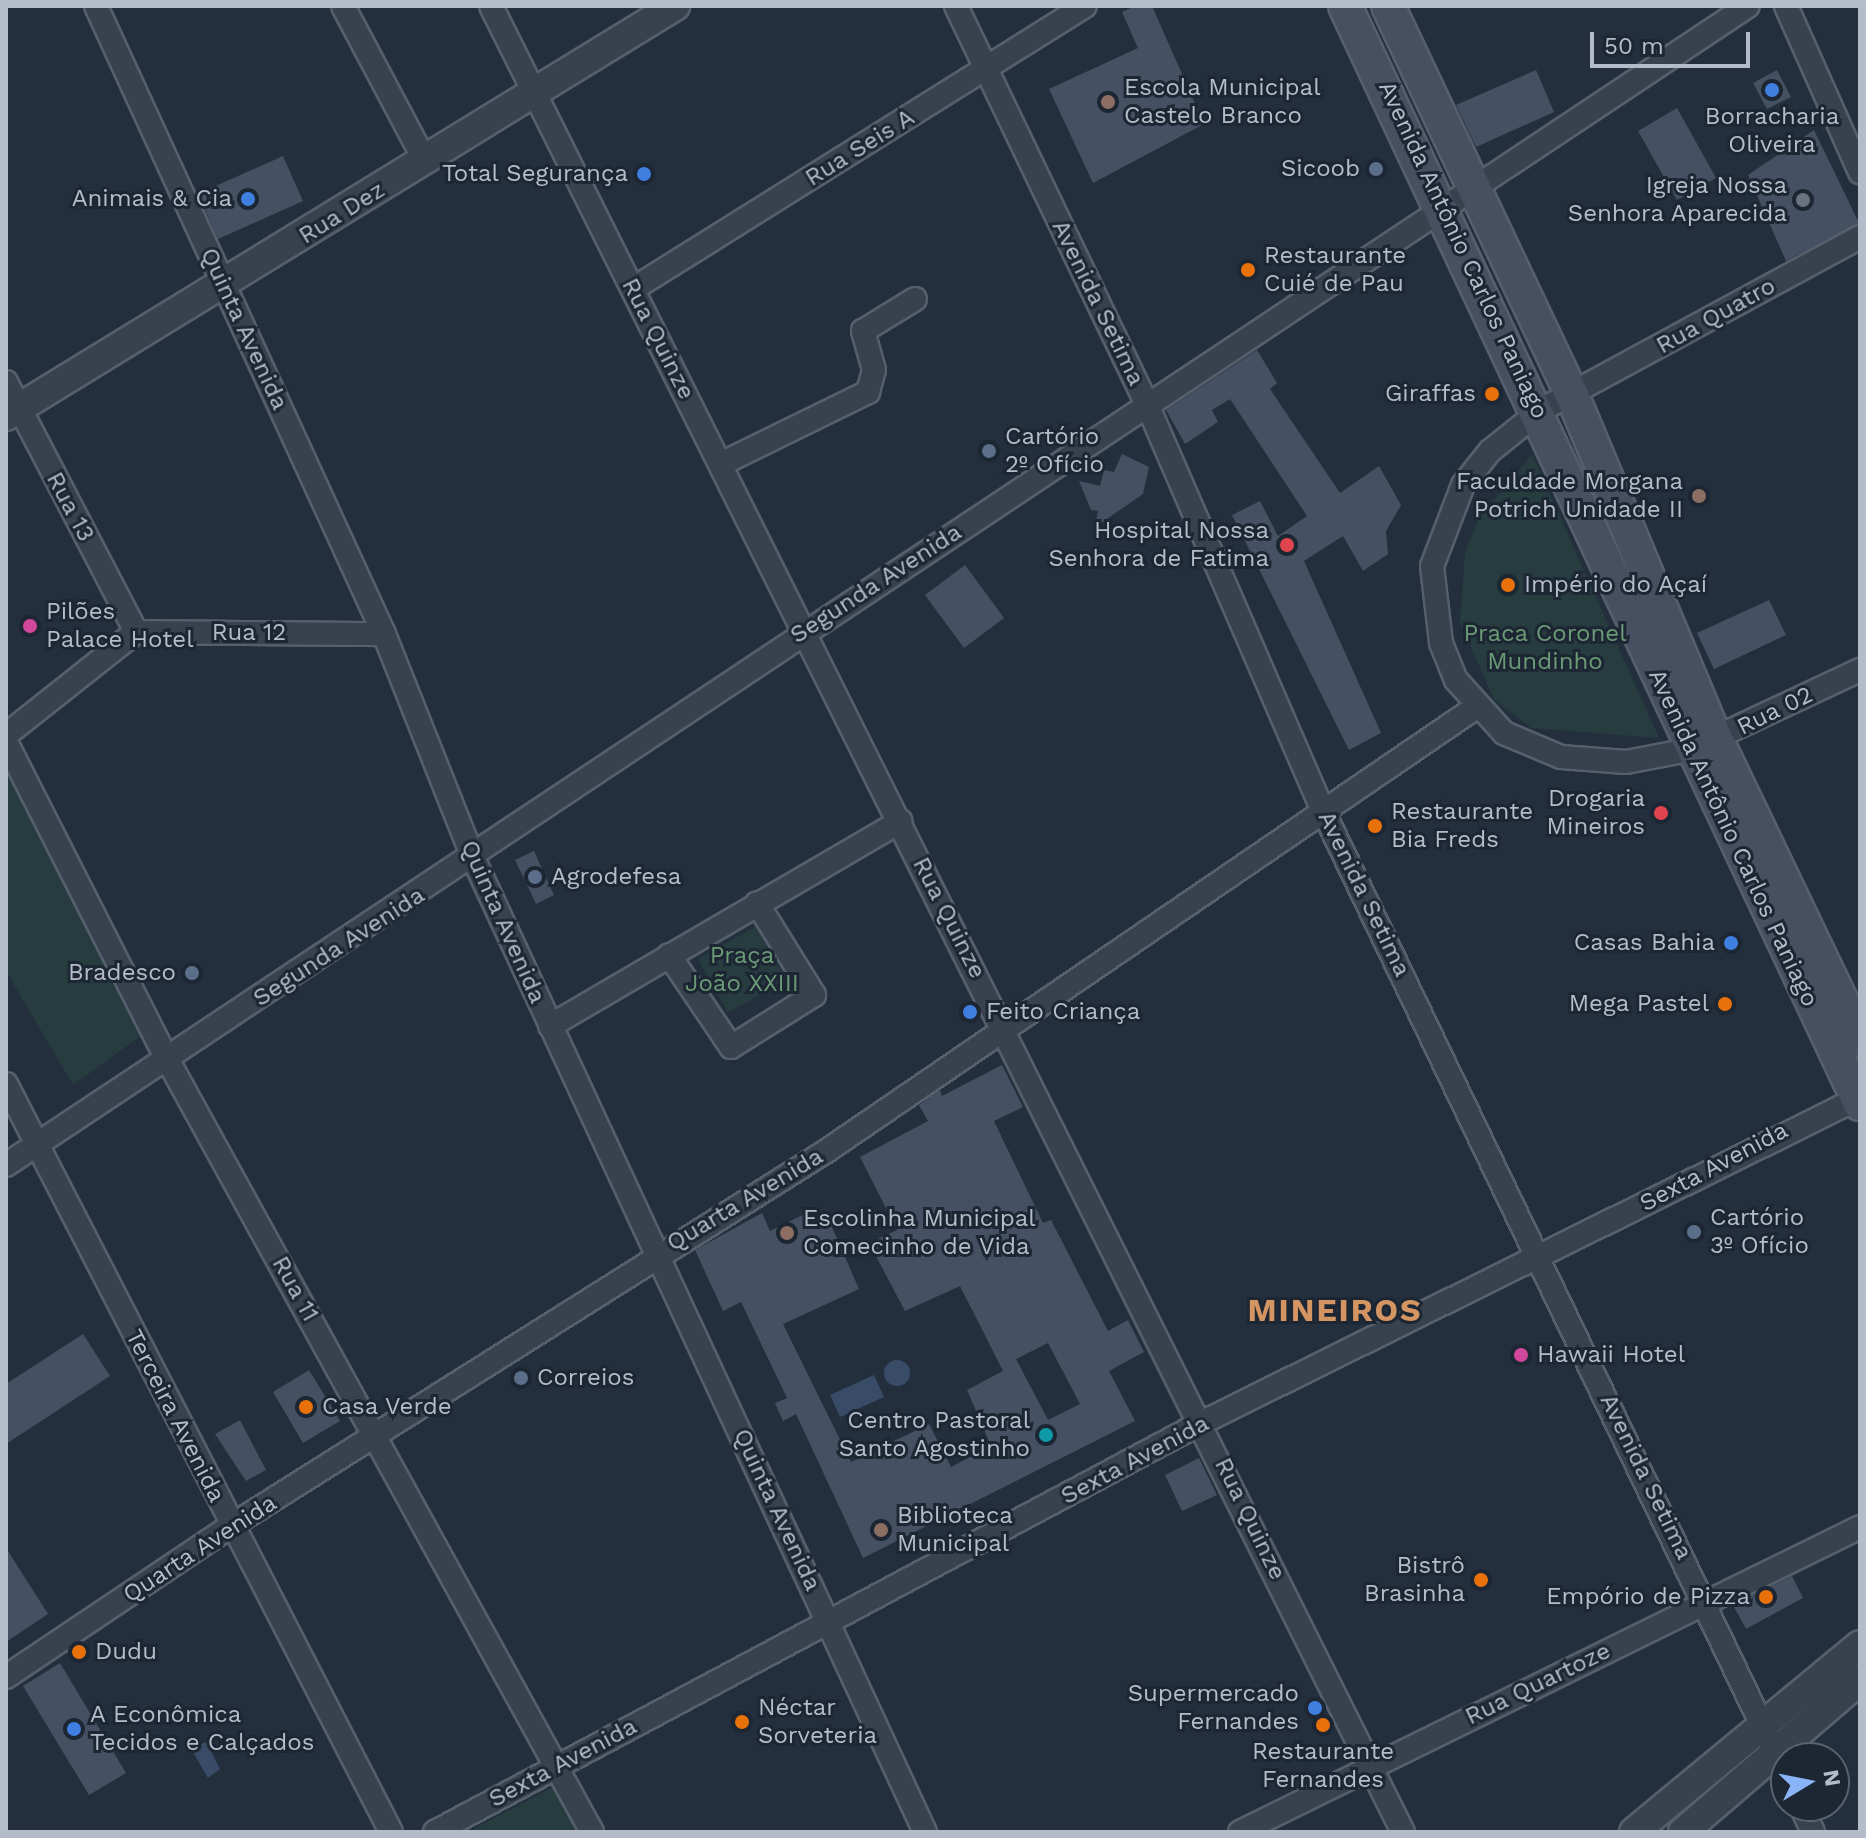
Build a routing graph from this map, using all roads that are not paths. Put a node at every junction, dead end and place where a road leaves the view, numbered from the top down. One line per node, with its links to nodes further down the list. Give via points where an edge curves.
1 (96, 6): 20 (street, Quinta Avenida)
2 (343, 6): 15 (street)
3 (491, 6): 14 (street, Rua Quinze)
4 (675, 6): 14 (street, Rua Dez)
5 (956, 6): 11 (street, Avenida Setima)
6 (1085, 6): 11 (street, Rua Seis A)
7 (1345, 6): 13 (main road, Avenida Antônio Carlos Paniago)
8 (1388, 6): 12 (main road, Avenida Antônio Carlos Paniago)
9 (1748, 6): 17 (street, Segunda Avenida)
10 (1786, 6): 16 (street)
11 (985, 69): 21 (street, Rua Seis A); 25 (street, Avenida Setima)
12 (1422, 77): 13 (main road); 17 (main road, Avenida Antônio Carlos Paniago)
13 (1391, 94): 18 (main road, Avenida Antônio Carlos Paniago)
14 (536, 96): 15 (street, Rua Dez); 21 (street, Rua Quinze)
15 (425, 161): 20 (street, Rua Dez)
16 (1860, 172)
17 (1473, 186): 18 (street, Segunda Avenida); 24 (main road, Avenida Antônio Carlos Paniago)
18 (1442, 204): 25 (street, Segunda Avenida); 26 (main road, Avenida Antônio Carlos Paniago)
19 (1860, 237): 24 (street, Rua Quatro)
20 (225, 287): 27 (street, Rua Dez); 31 (street, Quinta Avenida)
21 (633, 289): 28 (street, Rua Quinze)
22 (915, 299): 28 (street, via 863,331 874,370 868,392)
23 (6, 382): 27 (street, Rua 13)
24 (1572, 395): 26 (street, Rua Quatro); 36 (main road, Avenida Antônio Carlos Paniago)
25 (1149, 409): 29 (street, Segunda Avenida); 37 (street, Avenida Setima)
26 (1540, 411): 33 (street, Rua Quatro, via 1490,451 1463,485 1432,566 1441,643); 36 (main road, Avenida Antônio Carlos Paniago)
27 (12, 412): 30 (street, Rua 13)
28 (721, 464): 29 (street, Rua Quinze)
29 (804, 629): 38 (street, Rua Quinze); 39 (street, Segunda Avenida)
30 (136, 632): 31 (street, Rua 12); 34 (street)
31 (384, 634): 39 (street, Quinta Avenida)
32 (1860, 670): 36 (street, Rua 02)
33 (1475, 708): 36 (street, Rua 02, via 1504,733 1561,757 1626,762); 37 (street, Quarta Avenida)
34 (6, 735)
35 (6, 742): 46 (street, Rua 11)
36 (1702, 745): 42 (main road, Avenida Antônio Carlos Paniago)
37 (1323, 811): 44 (street, Quarta Avenida); 52 (street, Avenida Setima)
38 (901, 821): 40 (street); 44 (street, Rua Quinze)
39 (474, 860): 43 (street, Quinta Avenida); 46 (street, Segunda Avenida)
40 (757, 903): 41 (street); 41 (street, via 814,995 731,1047)
41 (669, 955): 43 (street)
42 (1808, 964): 45 (main road, Avenida Antônio Carlos Paniago); 48 (main road, Avenida Antônio Carlos Paniago)
43 (550, 1026): 51 (street, Quinta Avenida)
44 (1005, 1028): 51 (street, Quarta Avenida, via 825,1152); 53 (street, Rua Quinze)
45 (1860, 1039)
46 (166, 1057): 49 (street, Segunda Avenida); 54 (street, Rua 11)
47 (6, 1084): 49 (street, Terceira Avenida)
48 (1855, 1094): 52 (street, Sexta Avenida)
49 (38, 1145): 50 (street, Segunda Avenida); 55 (street, Terceira Avenida)
50 (6, 1165)
51 (659, 1253): 54 (street, Quarta Avenida); 58 (street, Quinta Avenida)
52 (1540, 1258): 53 (street, Sexta Avenida); 57 (street, Avenida Setima)
53 (1203, 1422): 58 (street, Sexta Avenida); 66 (street, Rua Quinze)
54 (378, 1438): 55 (street, Quarta Avenida); 65 (street, Rua 11)
55 (231, 1526): 60 (street, Quarta Avenida); 68 (street, Terceira Avenida)
56 (1860, 1527): 57 (street, Rua Quartoze)
57 (1705, 1602): 62 (street, Avenida Setima); 66 (street, Rua Quartoze)
58 (830, 1626): 65 (street, Sexta Avenida); 71 (street, Quinta Avenida)
59 (1860, 1645): 62 (street)
60 (6, 1677)
61 (1860, 1680): 63 (street)
62 (1759, 1726): 64 (street, Avenida Setima); 74 (street)
63 (1802, 1742)
64 (1770, 1745)
65 (555, 1765): 69 (street, Sexta Avenida); 70 (street, Rua 11)
66 (1370, 1765): 72 (street, Rua Quartoze); 73 (street, Rua Quinze)
67 (1770, 1772): 75 (street)
68 (391, 1832)
69 (435, 1832)
70 (592, 1832)
71 (925, 1832)
72 (1240, 1832)
73 (1403, 1832)
74 (1634, 1832)
75 (1683, 1832)

